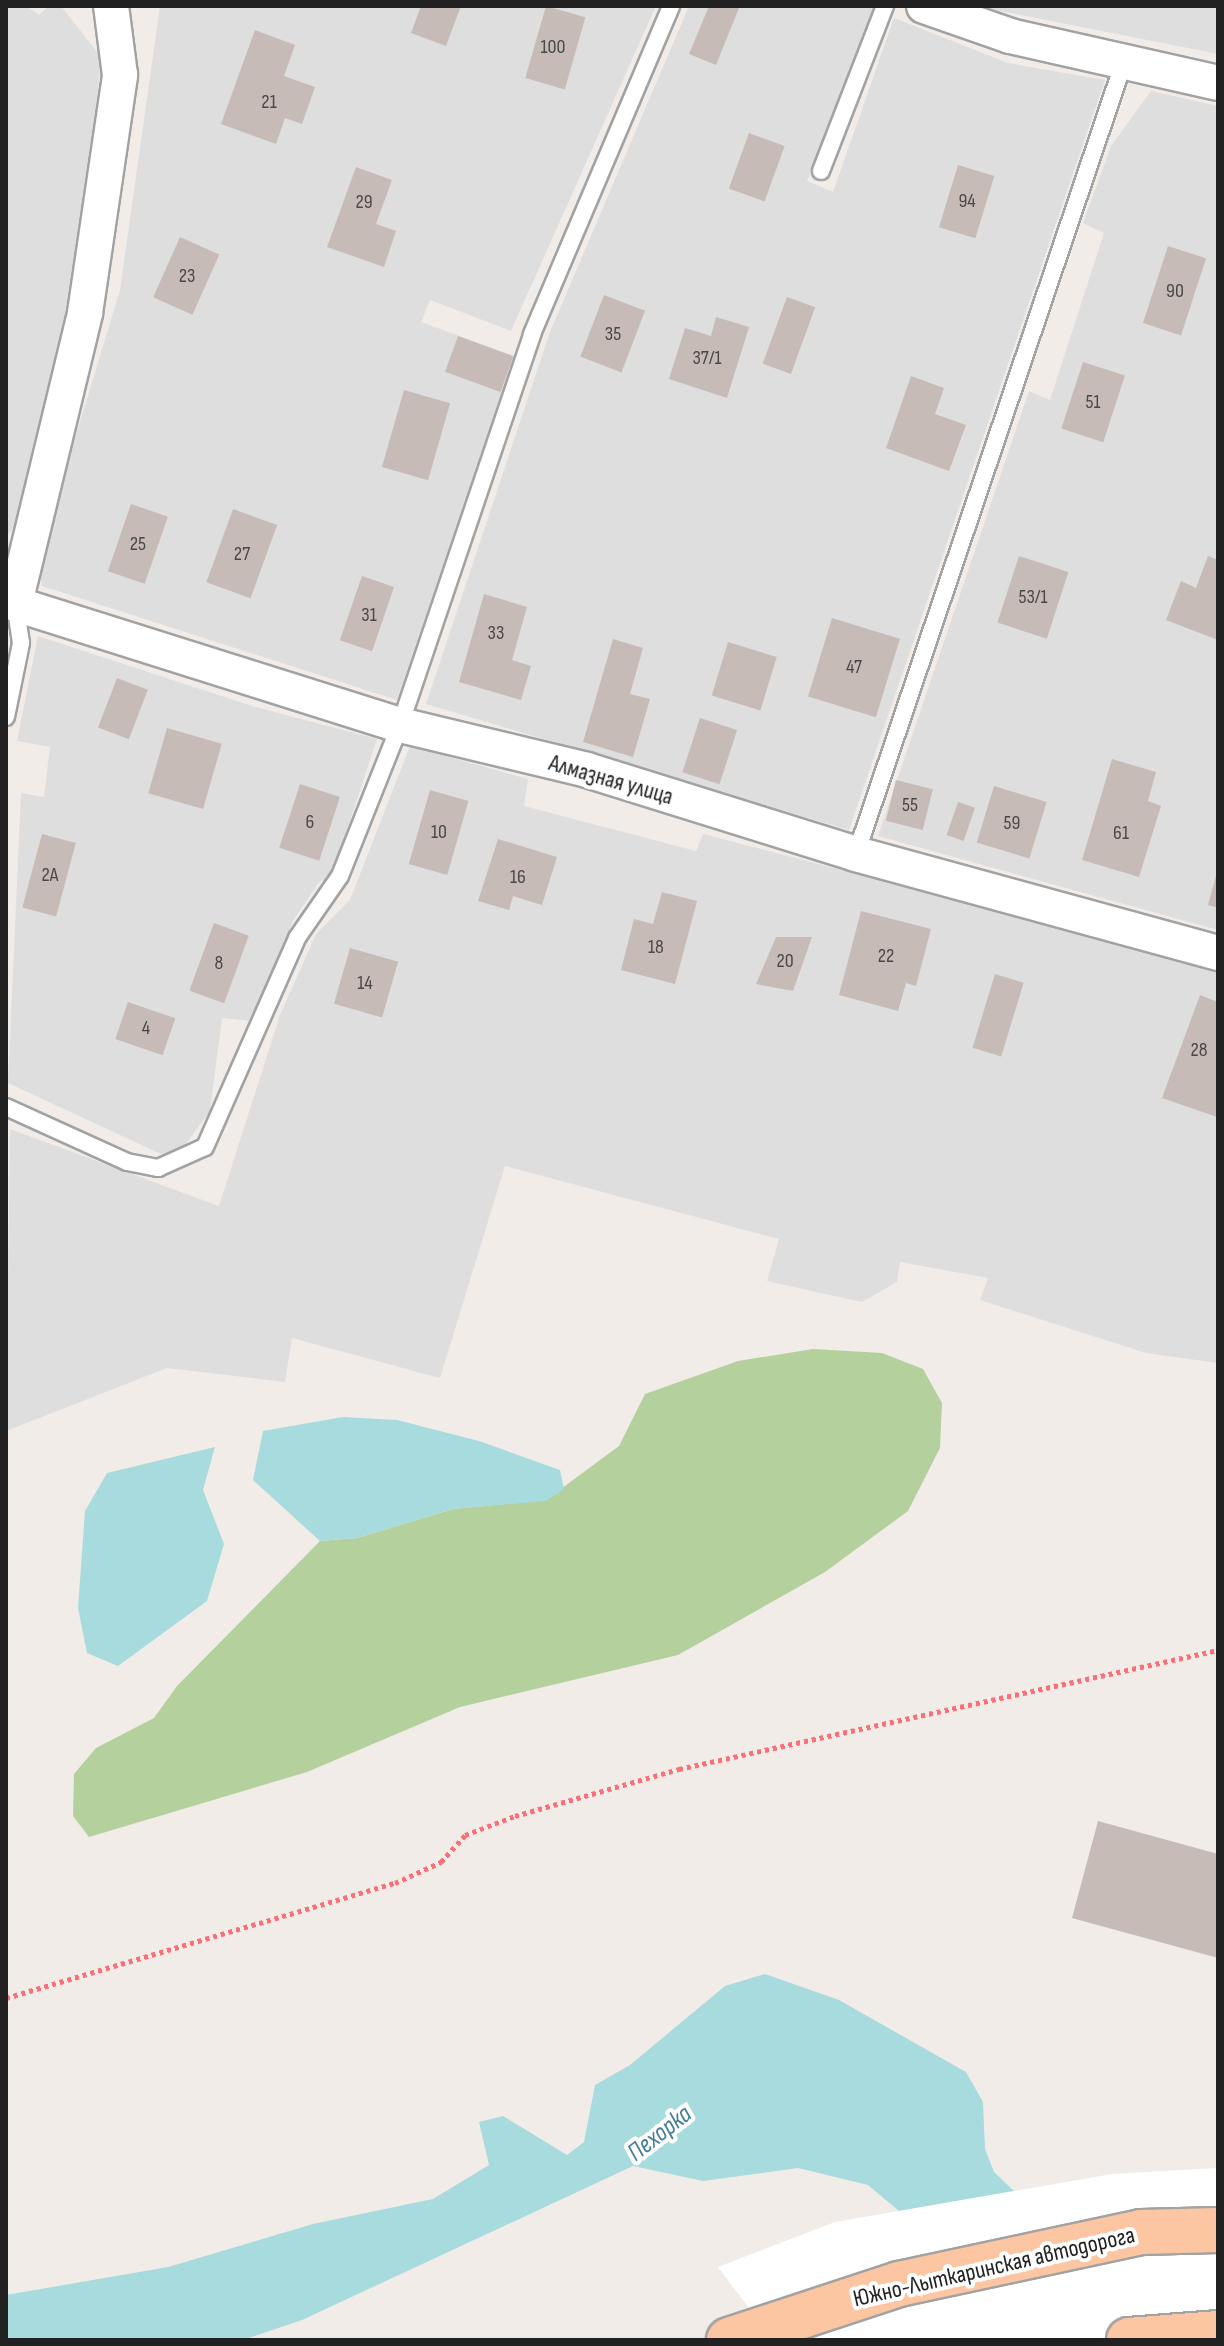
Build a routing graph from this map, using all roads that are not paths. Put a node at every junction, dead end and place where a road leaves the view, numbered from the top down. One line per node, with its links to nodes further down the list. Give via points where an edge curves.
1 (111, 6): 8 (street, via 120,75 85,313)
2 (671, 6): 10 (lane, via 532,334)
3 (885, 6): 7 (lane)
4 (924, 6): 5 (street, via 1010,36)
5 (1124, 62): 6 (street); 11 (lane)
6 (1218, 83)
7 (821, 171)
8 (10, 602): 9 (lane, via 21,643); 10 (street, Алмазная улица)
9 (6, 717)
10 (400, 725): 11 (street, Алмазная улица, via 587,770); 13 (lane, via 340,876 297,938 205,1147 158,1168 127,1162)
11 (856, 854): 12 (street, Алмазная улица)
12 (1218, 953)
13 (6, 1107)
14 (1218, 2230): 15 (main road, Южно-Лыткаринская автодорога, via 1110,2238 899,2284)
15 (745, 2333)
16 (1218, 2333): 17 (main road)
17 (1129, 2340)

